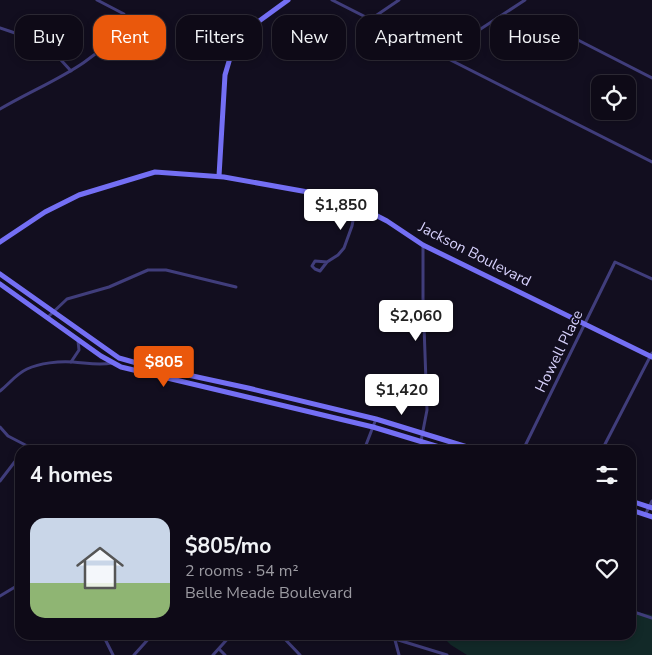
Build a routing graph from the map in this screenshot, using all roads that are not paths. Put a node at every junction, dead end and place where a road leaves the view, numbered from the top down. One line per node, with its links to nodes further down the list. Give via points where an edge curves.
1 (97, 0): 12 (street, via 124,14 126,23 96,54)
2 (288, 0): 16 (main road, via 254,24 230,58 225,75)
3 (332, 0): 6 (street)
4 (399, 0): 7 (street)
5 (525, 0): 9 (street)
6 (364, 15)
7 (378, 15)
8 (0, 28): 12 (street, via 51,49)
9 (480, 29)
10 (578, 40): 13 (street)
11 (454, 60): 15 (street)
12 (71, 71): 14 (street)
13 (652, 78)
14 (0, 109)
15 (652, 162)
16 (219, 176): 17 (main road, Jackson Boulevard, via 319,194); 18 (main road, Jackson Boulevard, via 156,172 79,195)
17 (356, 205): 19 (main road, Jackson Boulevard); 20 (street, via 344,248)
18 (0, 242)
19 (423, 245): 29 (main road, Jackson Boulevard); 44 (street, via 427,394)
20 (326, 262)
21 (0, 274): 25 (main road)
22 (652, 279): 29 (street, Howell Place, via 615,262)
23 (0, 284): 26 (main road)
24 (236, 287): 27 (street, via 166,270 148,270 109,287 67,299)
25 (21, 289): 26 (main road); 27 (main road)
26 (16, 296): 28 (main road)
27 (53, 312): 28 (street); 30 (main road)
28 (47, 318): 31 (main road)
29 (584, 324): 32 (main road, Jackson Boulevard); 50 (street, Howell Place)
30 (81, 332): 31 (main road); 33 (main road)
31 (76, 338): 34 (street, via 79,350); 35 (main road)
32 (651, 355): 51 (street)
33 (116, 357): 35 (main road); 37 (main road)
34 (71, 362): 35 (street); 36 (street, via 27,369)
35 (113, 363): 39 (main road)
36 (0, 391)
37 (274, 394): 38 (main road); 39 (main road)
38 (297, 400): 40 (main road); 41 (main road)
39 (272, 402): 40 (main road)
40 (295, 408): 42 (main road)
41 (376, 419): 42 (street); 44 (main road)
42 (373, 426): 45 (main road); 47 (street)
43 (0, 427): 46 (street, via 8,436)
44 (423, 433): 45 (street); 49 (main road)
45 (421, 441): 48 (main road)
46 (25, 445)
47 (366, 445)
48 (433, 445)
49 (461, 445)
50 (525, 445)
51 (605, 445)
52 (15, 462): 53 (street)
53 (0, 481)
54 (652, 501): 56 (street)
55 (636, 503): 56 (main road)
56 (650, 508): 58 (street)
57 (636, 512): 58 (main road)
58 (645, 515): 59 (main road)
59 (652, 517)
60 (15, 587): 61 (street)
61 (0, 596)
62 (636, 613): 63 (street)
63 (652, 618)
64 (106, 640): 70 (street)
65 (148, 640): 71 (street)
66 (227, 640): 69 (street)
67 (286, 640): 74 (street)
68 (395, 640): 75 (street); 76 (street)
69 (219, 649): 72 (street); 73 (street)
70 (113, 655)
71 (134, 655)
72 (213, 655)
73 (225, 655)
74 (300, 655)
75 (399, 655)
76 (446, 655)

